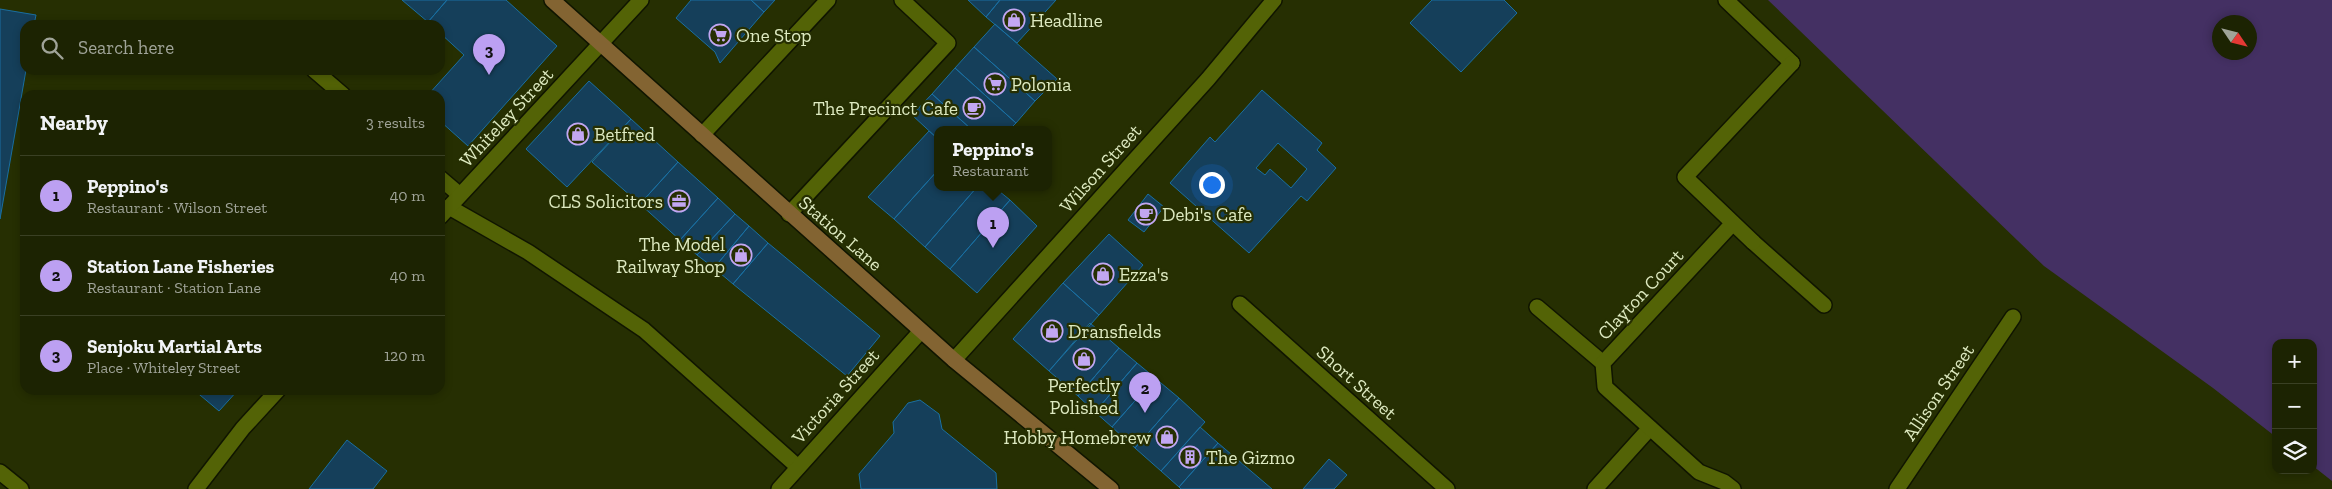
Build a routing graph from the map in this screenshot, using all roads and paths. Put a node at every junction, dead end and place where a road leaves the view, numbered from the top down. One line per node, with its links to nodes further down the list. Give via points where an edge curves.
1 (552, 0): 7 (main road, Station Lane)
2 (642, 0): 7 (street, Whiteley Street)
3 (828, 0): 10 (street)
4 (902, 0): 14 (street, via 948,43)
5 (1726, 0): 15 (street, via 1792,63 1685,177)
6 (1274, 1): 21 (street, Wilson Street, via 1208,79)
7 (601, 45): 10 (main road, Station Lane); 12 (street, Whiteley Street)
8 (320, 75): 9 (street)
9 (337, 90)
10 (702, 135): 14 (main road, Station Lane)
11 (445, 182): 12 (street)
12 (460, 195): 13 (street, Whiteley Street)
13 (445, 212): 25 (street, via 528,252 644,330)
14 (789, 214): 20 (main road, Station Lane)
15 (1733, 223): 17 (street); 22 (street, Clayton Court)
16 (1240, 304): 31 (street, Short Street)
17 (1824, 305)
18 (1537, 307): 22 (street)
19 (2013, 317): 34 (street, Allison Street)
20 (921, 331): 21 (main road, Station Lane); 25 (street, Victoria Street)
21 (954, 360): 30 (main road, Station Lane)
22 (1603, 363): 24 (street, Clayton Court, via 1605,387)
23 (273, 395): 28 (street)
24 (1650, 428): 32 (street); 33 (street, Clayton Court, via 1699,472)
25 (798, 467): 29 (street, Victoria Street)
26 (0, 472): 27 (street)
27 (21, 489)
28 (196, 489)
29 (778, 489)
30 (1111, 489)
31 (1447, 489)
32 (1595, 489)
33 (1733, 489)
34 (1897, 489)

